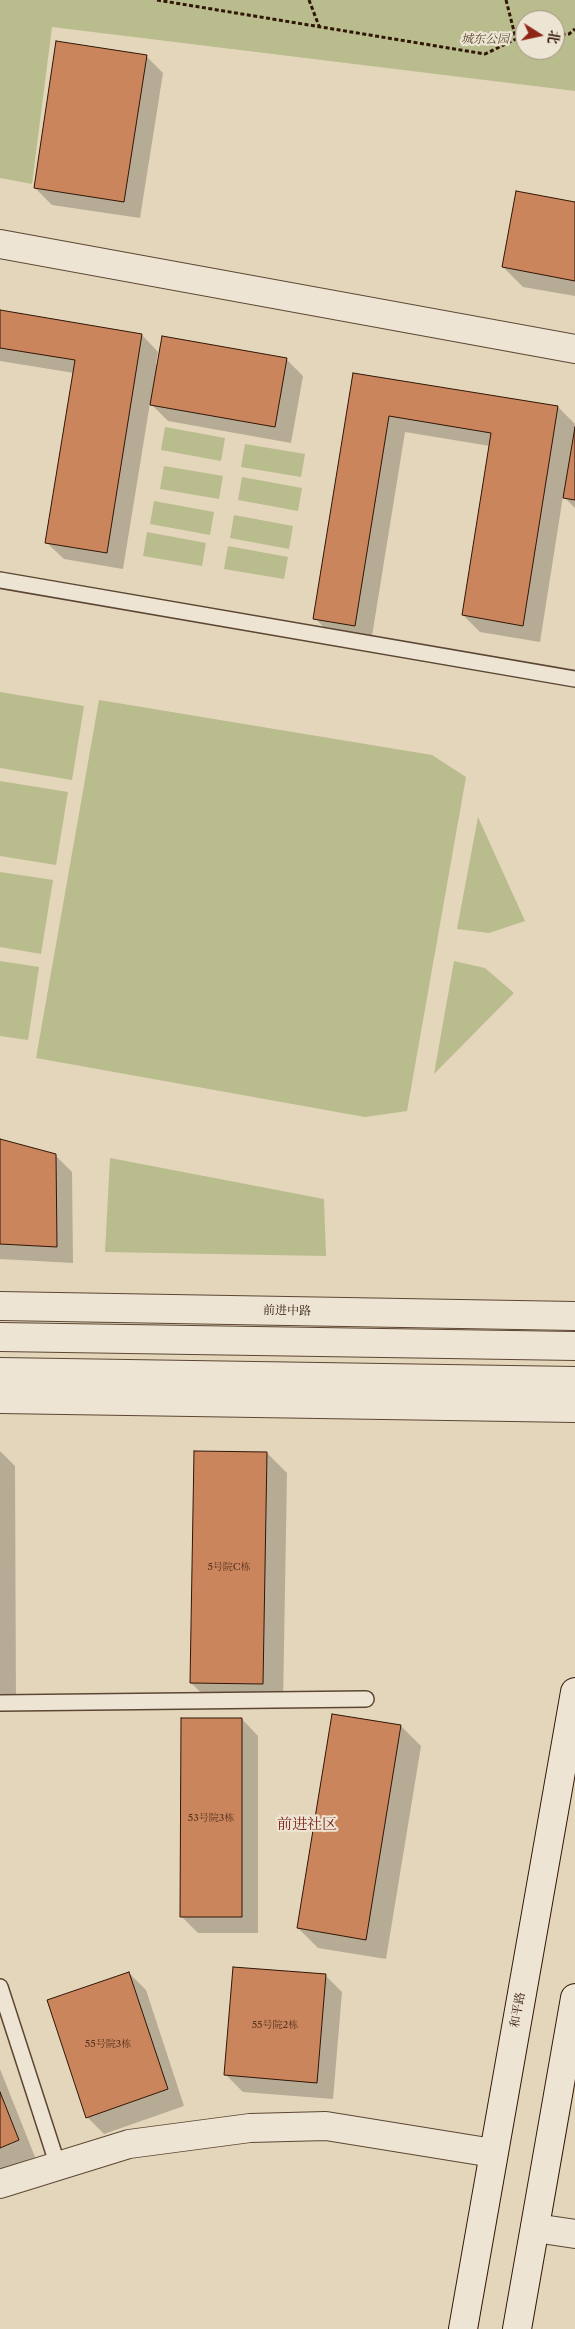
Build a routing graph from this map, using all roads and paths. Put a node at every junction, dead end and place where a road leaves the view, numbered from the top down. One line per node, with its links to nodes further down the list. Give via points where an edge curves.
1 (157, 0): 4 (path)
2 (309, 0): 4 (path)
3 (506, 0): 5 (path)
4 (319, 27): 6 (path, via 485,54)
5 (515, 35)
6 (515, 39)
7 (0, 244): 8 (street)
8 (575, 349)
9 (0, 580): 10 (lane)
10 (575, 679)
11 (0, 1306): 12 (street, 前进中路)
12 (575, 1316)
13 (0, 1336): 14 (street)
14 (575, 1346)
15 (0, 1372): 16 (street)
16 (575, 1380)
17 (0, 1399): 18 (street)
18 (575, 1408)
19 (575, 1692): 24 (street, 和平路)
20 (366, 1699): 21 (lane)
21 (0, 1703)
22 (0, 1987): 25 (lane)
23 (575, 1998): 27 (street)
24 (493, 2153): 25 (street, via 326,2126 250,2128 129,2144); 29 (street, 和平路)
25 (58, 2166): 26 (street)
26 (0, 2184)
27 (535, 2228): 28 (street); 30 (street)
28 (575, 2234)
29 (463, 2329)
30 (517, 2329)

